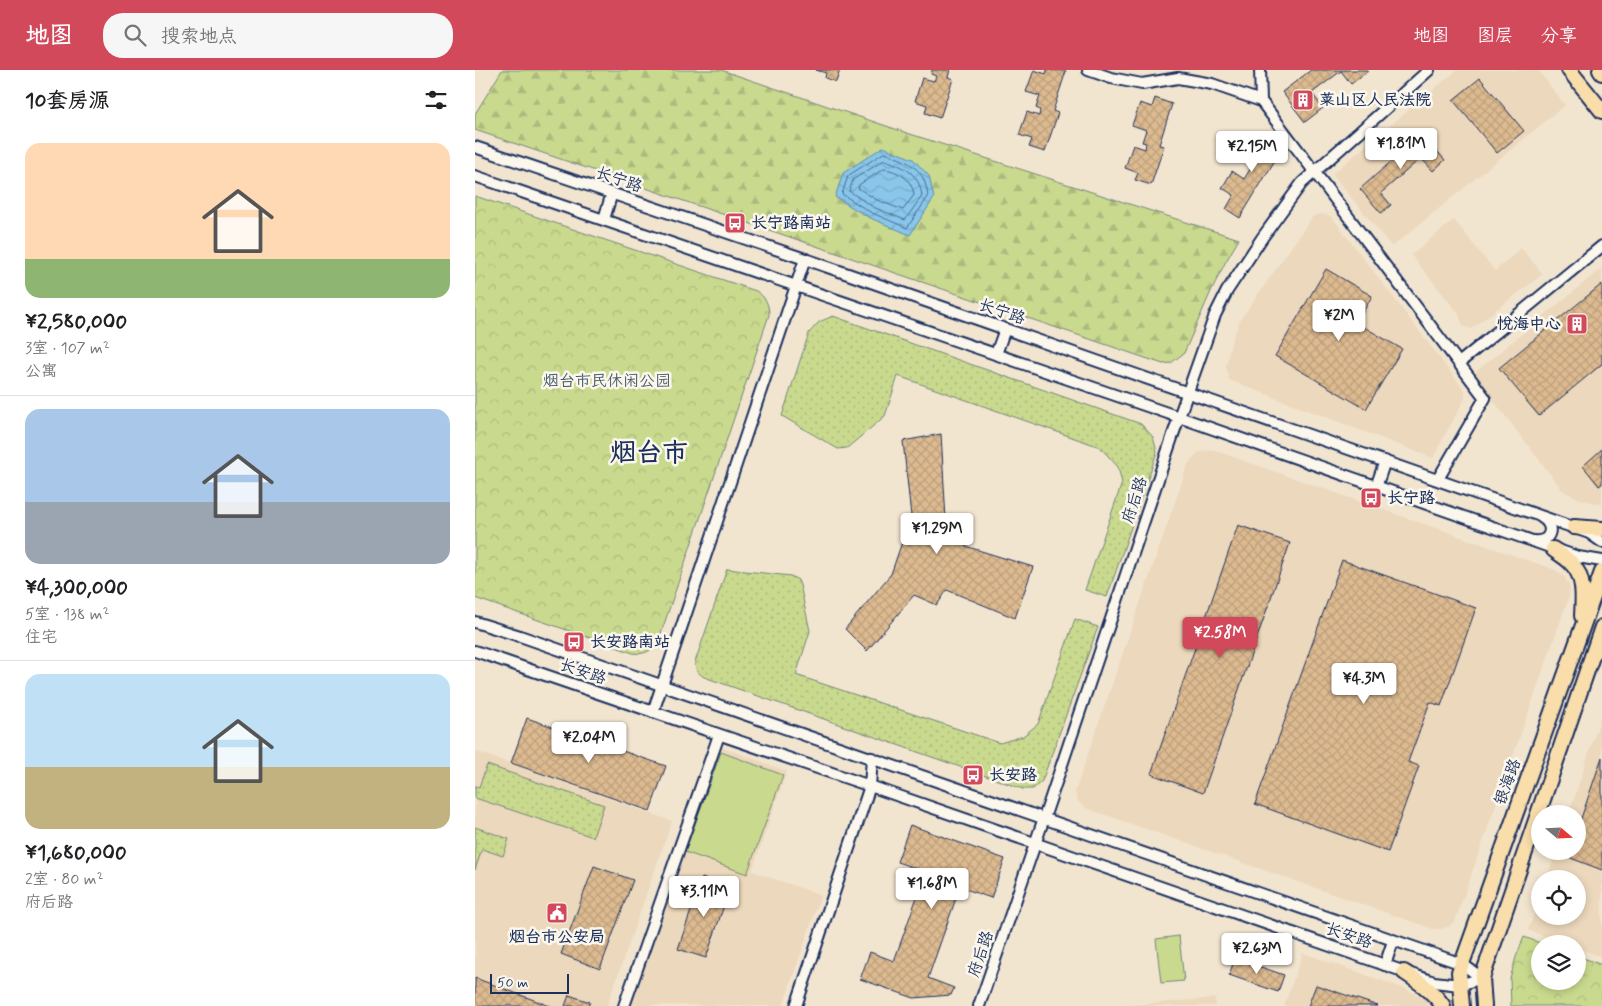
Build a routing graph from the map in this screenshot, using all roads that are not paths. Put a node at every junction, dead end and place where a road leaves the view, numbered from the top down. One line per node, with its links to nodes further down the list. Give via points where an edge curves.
1 (1087, 70): 7 (street, via 1142,84 1178,78 1212,84)
2 (1260, 70): 7 (street)
3 (1429, 70): 10 (street, 府后路)
4 (1569, 70): 8 (main road)
5 (1599, 70): 6 (main road)
6 (1602, 73)
7 (1261, 101): 10 (street)
8 (1602, 111)
9 (475, 147): 12 (street, 长宁路)
10 (1313, 171): 19 (street); 20 (street, 府后路, via 1302,182 1227,291)
11 (475, 176): 13 (street)
12 (612, 194): 13 (street); 15 (street, 长宁路)
13 (604, 220): 16 (street)
14 (1602, 246): 19 (street)
15 (805, 259): 16 (street); 17 (street, 长宁路)
16 (796, 285): 18 (street); 37 (street)
17 (1005, 329): 18 (street); 20 (street, 长宁路)
18 (996, 354): 21 (street)
19 (1459, 363): 23 (street, via 1485,398)
20 (1187, 393): 21 (street, 府后路); 22 (street, 长宁路)
21 (1179, 417): 24 (street); 42 (street, 府后路)
22 (1385, 461): 23 (street, 长宁路); 24 (street)
23 (1438, 479): 25 (street, 长宁路)
24 (1376, 487): 28 (street)
25 (1537, 515): 26 (street, 长宁路); 28 (street, via 1549,523 1548,536 1543,541)
26 (1574, 528): 27 (main road); 29 (street, 长宁路)
27 (1602, 529)
28 (1529, 540): 30 (street)
29 (1602, 542)
30 (1553, 549): 31 (street); 35 (main road, via 1571,563 1581,579)
31 (1602, 561)
32 (1602, 572): 35 (main road, 银海路)
33 (475, 622): 37 (street)
34 (1602, 627): 48 (main road)
35 (1582, 628): 45 (main road, 银海路)
36 (475, 651): 38 (street, 长安路)
37 (662, 686): 38 (street); 40 (street)
38 (653, 712): 39 (street, 长安路)
39 (719, 735): 41 (street, 长安路); 50 (street)
40 (871, 758): 41 (street); 42 (street)
41 (870, 786): 43 (street, 长安路); 51 (street)
42 (1044, 818): 43 (street, 府后路); 44 (street)
43 (1035, 843): 46 (street, 长安路); 52 (street, 府后路)
44 (1393, 941): 45 (street); 46 (street)
45 (1462, 964): 48 (street); 49 (main road, 银海路)
46 (1385, 965): 47 (street, 长安路)
47 (1404, 972): 49 (street, 长安路, via 1433,982); 53 (main road, via 1425,986)
48 (1482, 978): 49 (street, 长安路); 55 (main road)
49 (1460, 985): 54 (main road, 银海路)
50 (624, 1006)
51 (796, 1006)
52 (979, 1006)
53 (1443, 1006)
54 (1462, 1006)
55 (1484, 1006)

